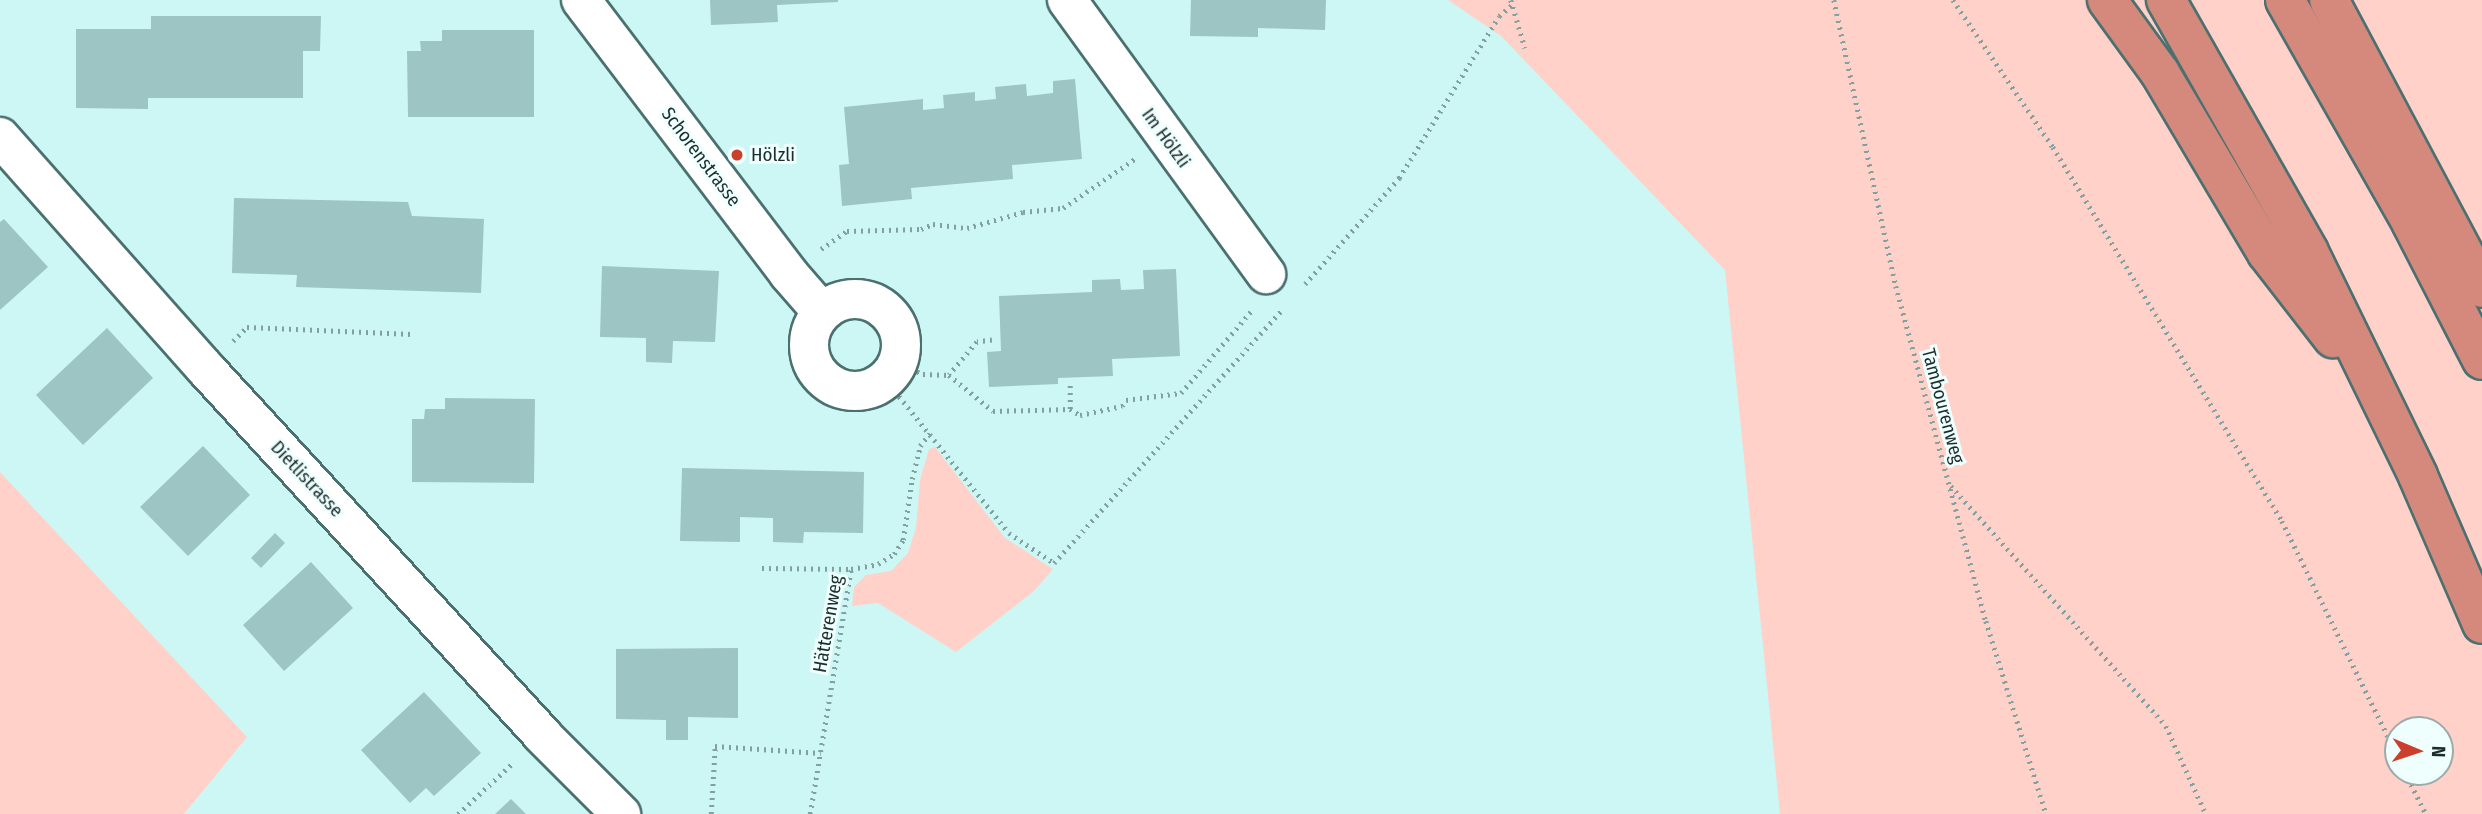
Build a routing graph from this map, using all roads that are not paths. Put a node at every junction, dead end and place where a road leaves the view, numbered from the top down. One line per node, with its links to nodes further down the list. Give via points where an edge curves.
1 (581, 0): 10 (street, Schorenstrasse)
2 (1067, 0): 9 (street, Im Hölzli)
3 (2107, 0): 12 (highway, via 2160,73 2267,253)
4 (2166, 0): 12 (highway, via 2308,250)
5 (2285, 0): 11 (highway, via 2411,222)
6 (2329, 0): 8 (highway)
7 (0, 137): 14 (street, Dietlistrasse, via 205,368 542,735)
8 (2482, 288)
9 (1269, 296)
10 (822, 312): 10 (street, via 832,304 859,298 888,312 901,340 892,372 870,389 856,392 841,390 823,378 811,359 809,344)
11 (2482, 360)
12 (2379, 395): 13 (highway)
13 (2482, 624)
14 (621, 814)

